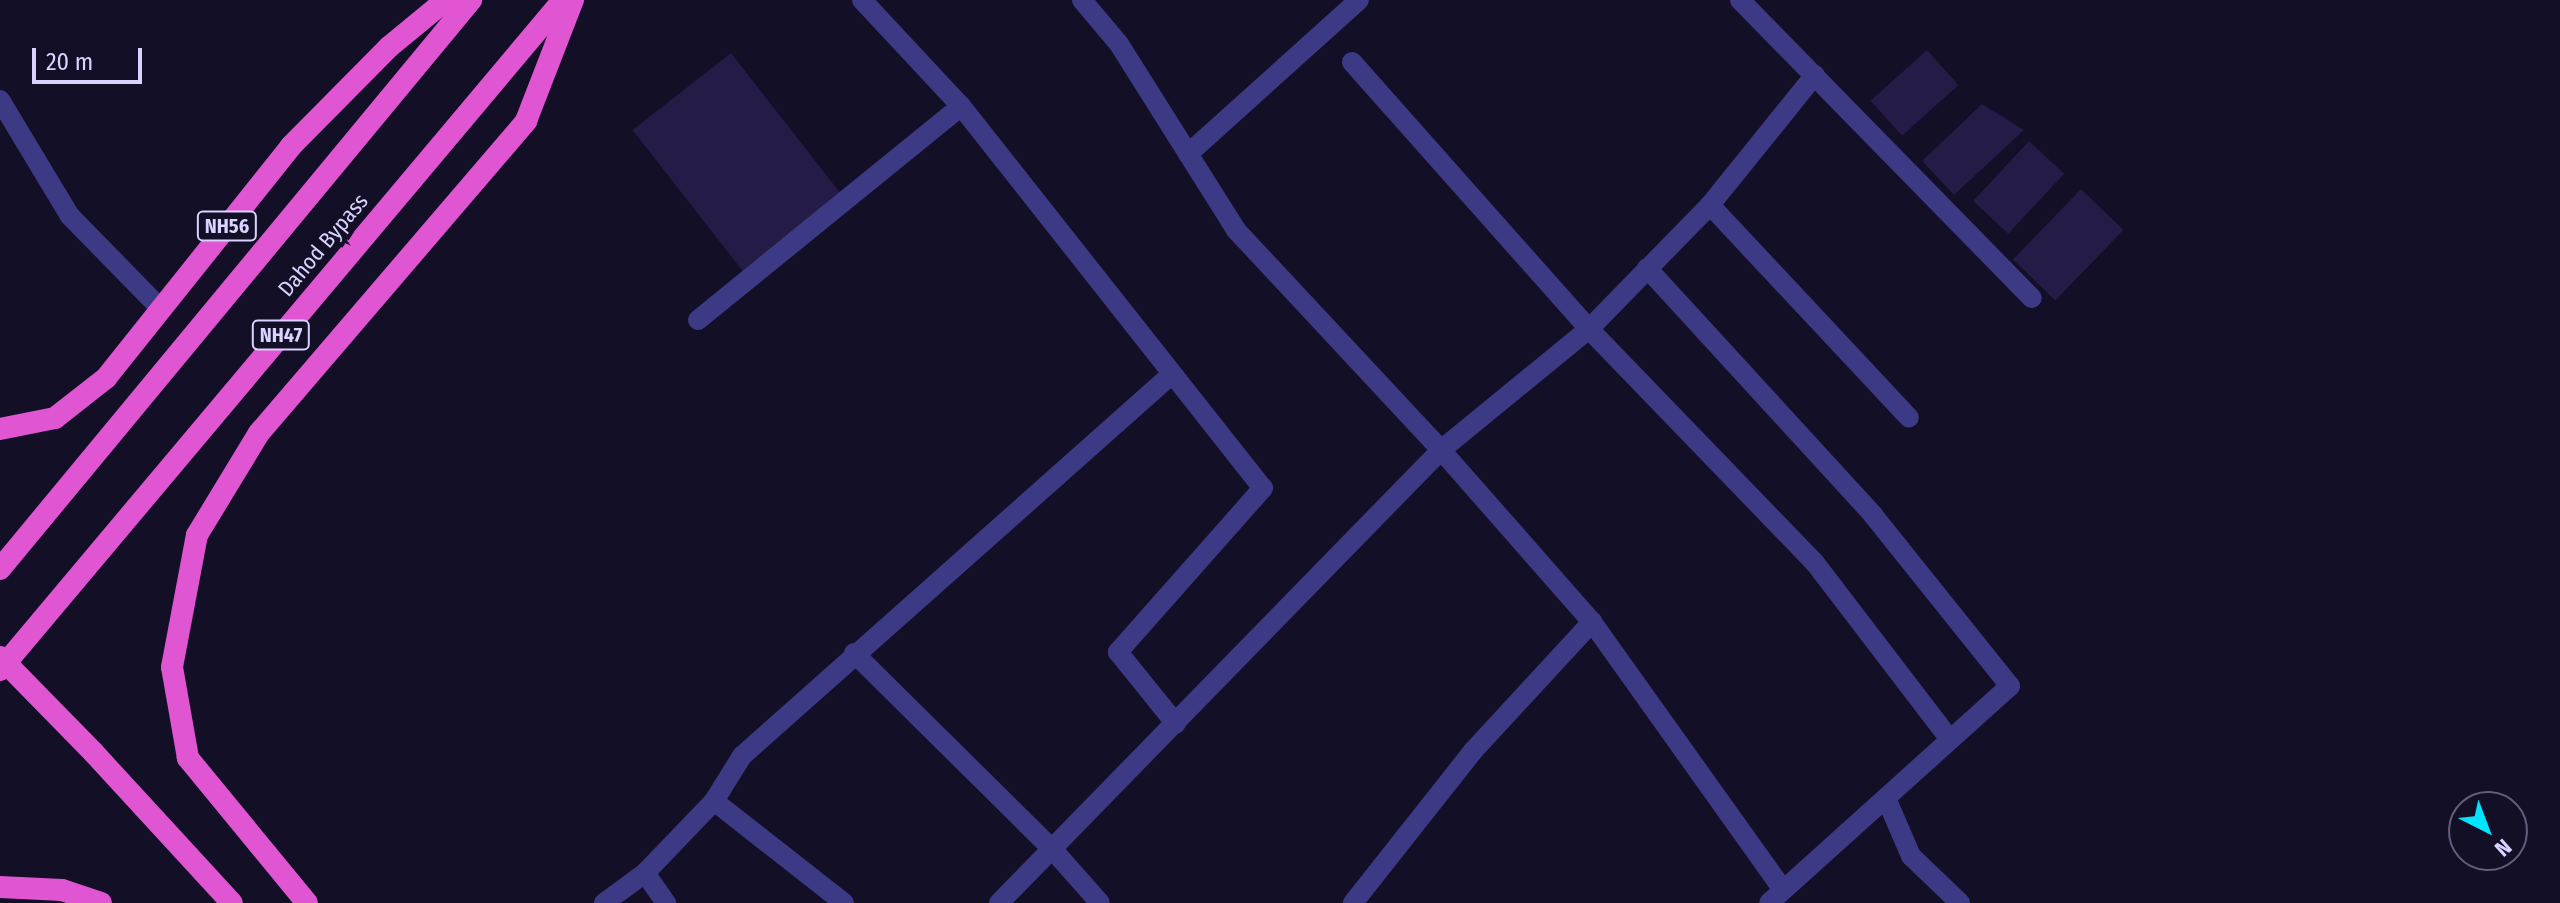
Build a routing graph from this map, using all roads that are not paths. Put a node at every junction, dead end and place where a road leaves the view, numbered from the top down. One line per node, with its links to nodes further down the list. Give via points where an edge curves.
1 (446, 0): 17 (highway, NH56, via 389,47 291,146)
2 (471, 0): 24 (highway, Dahod Bypass)
3 (563, 0): 28 (highway, Dahod Bypass / NH47)
4 (573, 0): 39 (highway, via 526,121 259,433 197,535 172,667 188,758)
5 (862, 0): 12 (street)
6 (1082, 0): 13 (street, via 1119,44)
7 (1359, 0): 13 (street)
8 (1740, 0): 10 (street)
9 (1352, 62): 19 (street)
10 (1815, 75): 14 (street); 16 (street)
11 (0, 100): 17 (street, via 70,216)
12 (961, 106): 18 (street); 20 (street)
13 (1188, 154): 23 (street, via 1236,230)
14 (1710, 205): 15 (street); 21 (street)
15 (1647, 268): 19 (street); 30 (street, via 1873,515 2010,686)
16 (2032, 298)
17 (161, 309): 22 (highway, NH56, via 106,378 55,418)
18 (698, 320)
19 (1589, 329): 23 (street); 30 (street, via 1815,563)
20 (1171, 375): 26 (street); 29 (street, via 1263,488 1118,652)
21 (1909, 418)
22 (0, 429)
23 (1441, 450): 25 (street); 29 (street)
24 (0, 569)
25 (1592, 622): 36 (street); 45 (street, via 1473,751)
26 (854, 653): 32 (street, via 742,756); 33 (street)
27 (0, 657): 38 (highway, bridge)
28 (0, 670)
29 (1176, 724): 33 (street)
30 (1949, 738): 31 (street)
31 (1886, 798): 36 (street); 46 (street, via 1911,856)
32 (714, 801): 34 (street); 42 (street)
33 (1054, 851): 43 (street); 44 (street)
34 (645, 873): 40 (street); 41 (street)
35 (0, 887): 37 (highway, via 62,890)
36 (1776, 896)
37 (101, 903)
38 (232, 903)
39 (307, 903)
40 (604, 903)
41 (666, 903)
42 (844, 903)
43 (999, 903)
44 (1100, 903)
45 (1353, 903)
46 (1960, 903)

